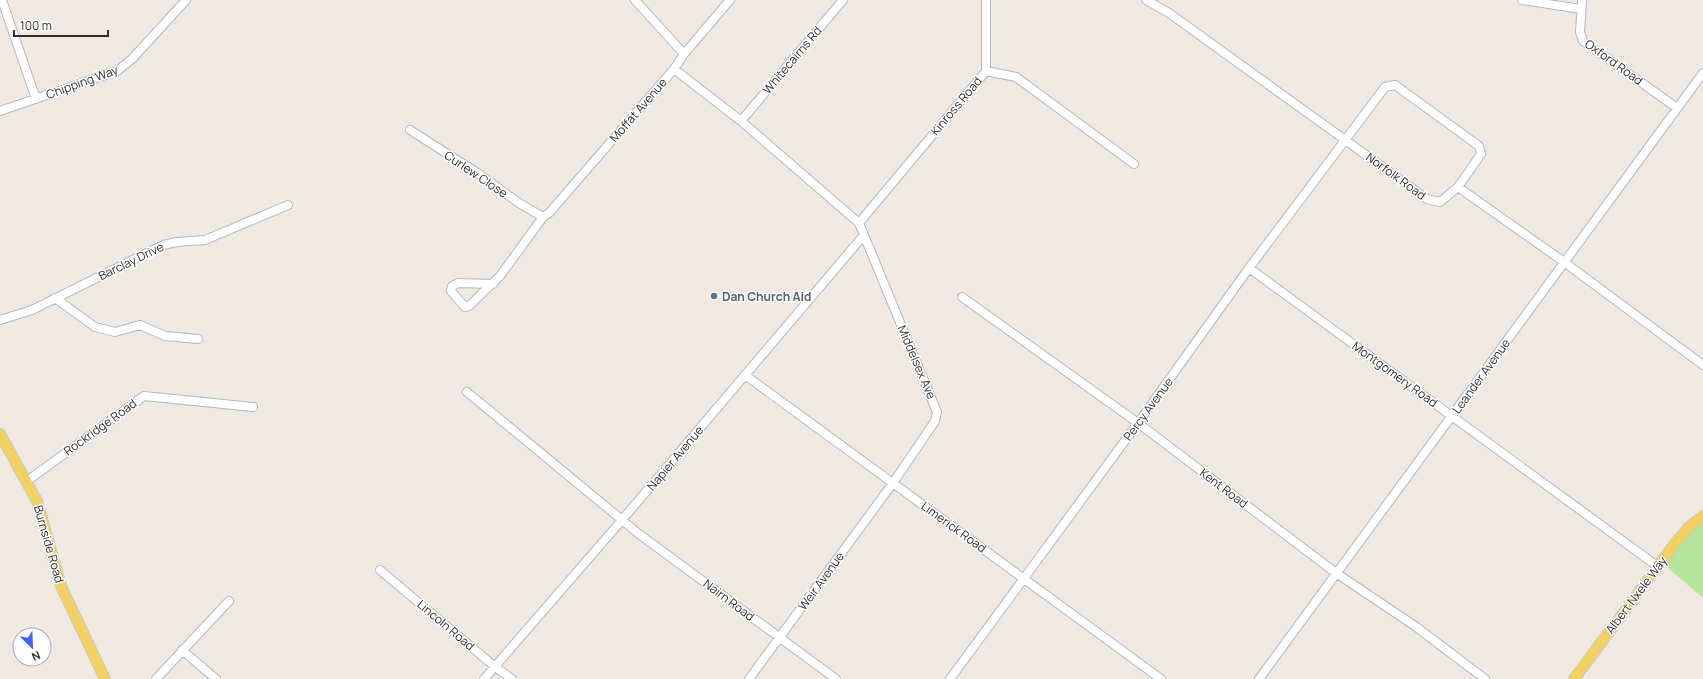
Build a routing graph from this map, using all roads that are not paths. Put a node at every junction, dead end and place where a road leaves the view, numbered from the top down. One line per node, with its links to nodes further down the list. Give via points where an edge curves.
1 (2, 0): 15 (street)
2 (186, 0): 15 (street, Chipping Way, via 126,65 117,71)
3 (635, 0): 11 (street)
4 (730, 0): 11 (street, Moffat Avenue)
5 (843, 0): 18 (street, Whitecairns Rd)
6 (986, 0): 13 (street)
7 (1146, 0): 20 (street, Norfolk Road, via 1169,13)
8 (1522, 0): 10 (street)
9 (1582, 0): 10 (street, Oxford Road)
10 (1581, 9): 16 (street, Oxford Road, via 1580,32 1583,41)
11 (684, 54): 12 (street, Moffat Avenue)
12 (674, 69): 18 (street); 24 (street, Moffat Avenue)
13 (986, 71): 21 (street, Kinross Road, via 1016,77); 25 (street, Kinross Road)
14 (1703, 73): 16 (street, Leander Avenue)
15 (36, 99): 17 (street, Chipping Way)
16 (1678, 108): 27 (street, Leander Avenue)
17 (0, 111)
18 (741, 121): 25 (street)
19 (410, 130): 24 (street, Curlew Close)
20 (1345, 139): 22 (street, Norfolk Road, via 1427,200 1440,202); 22 (street, Norfolk Road, via 1384,87 1395,85 1479,146 1481,154); 28 (street, Percy Avenue)
21 (1134, 164)
22 (1458, 187): 27 (street)
23 (288, 205): 31 (street, Barclay Drive, via 205,240 163,245)
24 (543, 217): 29 (street, Moffat Avenue)
25 (859, 223): 26 (street, Middelsex Ave)
26 (864, 234): 35 (street, Napier Avenue); 42 (street, Middelsex Ave, via 937,412 935,421)
27 (1564, 262): 34 (street); 38 (street, Leander Avenue)
28 (1249, 268): 38 (street, Montgomery Road); 39 (street, Percy Avenue)
29 (493, 284): 29 (street, Moffat Avenue, via 465,308 451,290 452,286 458,283)
30 (962, 297): 39 (street, Kent Road)
31 (55, 298): 32 (street, Barclay Drive, via 32,310); 33 (street, via 92,325 112,332 138,324 164,336)
32 (0, 320)
33 (198, 339)
34 (1703, 365)
35 (745, 375): 42 (street, Limerick Road); 44 (street, Napier Avenue)
36 (467, 392): 44 (street, Nairn Road)
37 (253, 407): 41 (street, Rockridge Road, via 144,396)
38 (1453, 416): 45 (street, Montgomery Road); 47 (street, Leander Avenue)
39 (1138, 423): 47 (street, Kent Road); 48 (street, Percy Avenue)
40 (0, 434): 41 (main road, Burnside Road)
41 (27, 481): 53 (main road, Burnside Road, via 43,519 61,586)
42 (893, 483): 48 (street, Limerick Road); 50 (street, Weir Avenue)
43 (1703, 516): 45 (main road, Albert Nxele Way, via 1688,528)
44 (622, 520): 50 (street, Nairn Road); 52 (street, Napier Avenue)
45 (1657, 566): 64 (main road, Albert Nxele Way)
46 (380, 570): 52 (street, Lincoln Road)
47 (1336, 573): 62 (street, Leander Avenue); 63 (street, Kent Road, via 1415,626)
48 (1024, 578): 60 (street, Percy Avenue); 61 (street, Limerick Road)
49 (229, 601): 51 (street)
50 (779, 638): 58 (street, Weir Avenue); 59 (street, Nairn Road)
51 (182, 650): 54 (street); 55 (street)
52 (494, 666): 56 (street, Napier Avenue); 57 (street, Lincoln Road)
53 (105, 679)
54 (156, 679)
55 (216, 679)
56 (484, 679)
57 (512, 679)
58 (749, 679)
59 (836, 679)
60 (950, 679)
61 (1161, 679)
62 (1260, 679)
63 (1485, 679)
64 (1574, 679)

